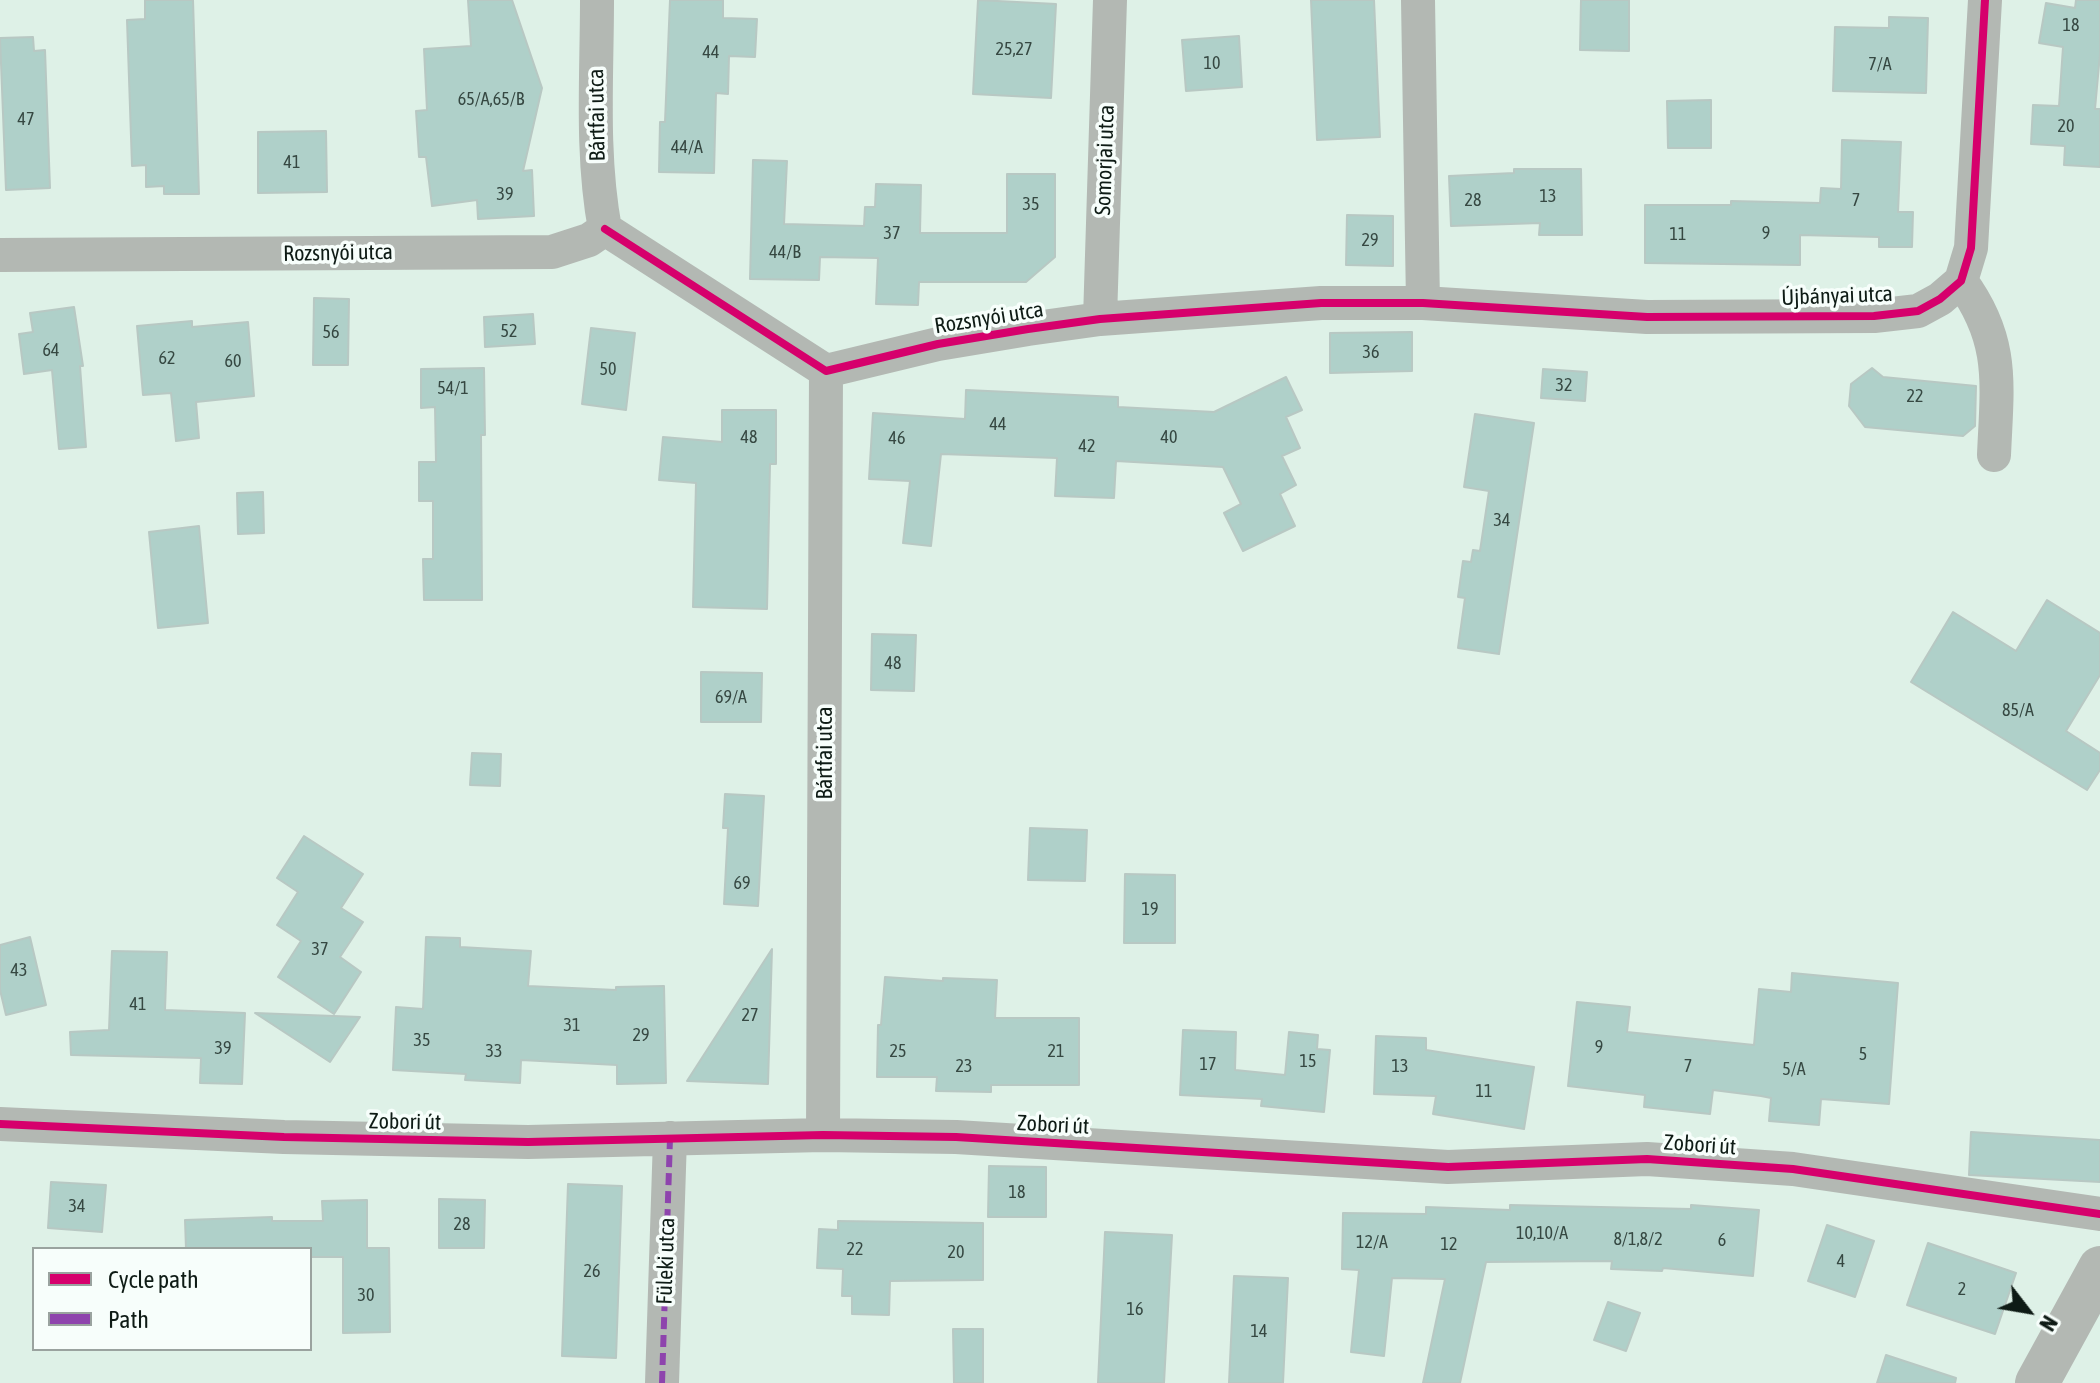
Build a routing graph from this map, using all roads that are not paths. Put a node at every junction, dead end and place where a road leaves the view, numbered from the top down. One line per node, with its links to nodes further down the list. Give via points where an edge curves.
1 (597, 0): 5 (street, Bártfai utca, via 596,147)
2 (1110, 0): 9 (street, Somorjai utca)
3 (1418, 0): 8 (street)
4 (1985, 0): 7 (street, via 1971,248)
5 (605, 229): 6 (street, Rozsnyói utca, via 552,252); 10 (street)
6 (0, 255)
7 (1961, 281): 8 (street, Újbányai utca, via 1918,311 1874,316 1647,317); 11 (street, via 1990,333 1998,371)
8 (1423, 303): 9 (street, Rozsnyói utca, via 1321,303)
9 (1100, 319): 10 (street, Rozsnyói utca, via 938,344)
10 (826, 371): 13 (street, Bártfai utca)
11 (1994, 455)
12 (0, 1124): 14 (street, Zobori út, via 284,1137 528,1142)
13 (823, 1135): 14 (street, Zobori út); 15 (street, Zobori út, via 956,1137 1448,1167 1647,1159 1793,1169)
14 (670, 1138): 17 (street, Füleki utca)
15 (2100, 1214)
16 (2100, 1268): 18 (street)
17 (662, 1383)
18 (2037, 1383)

